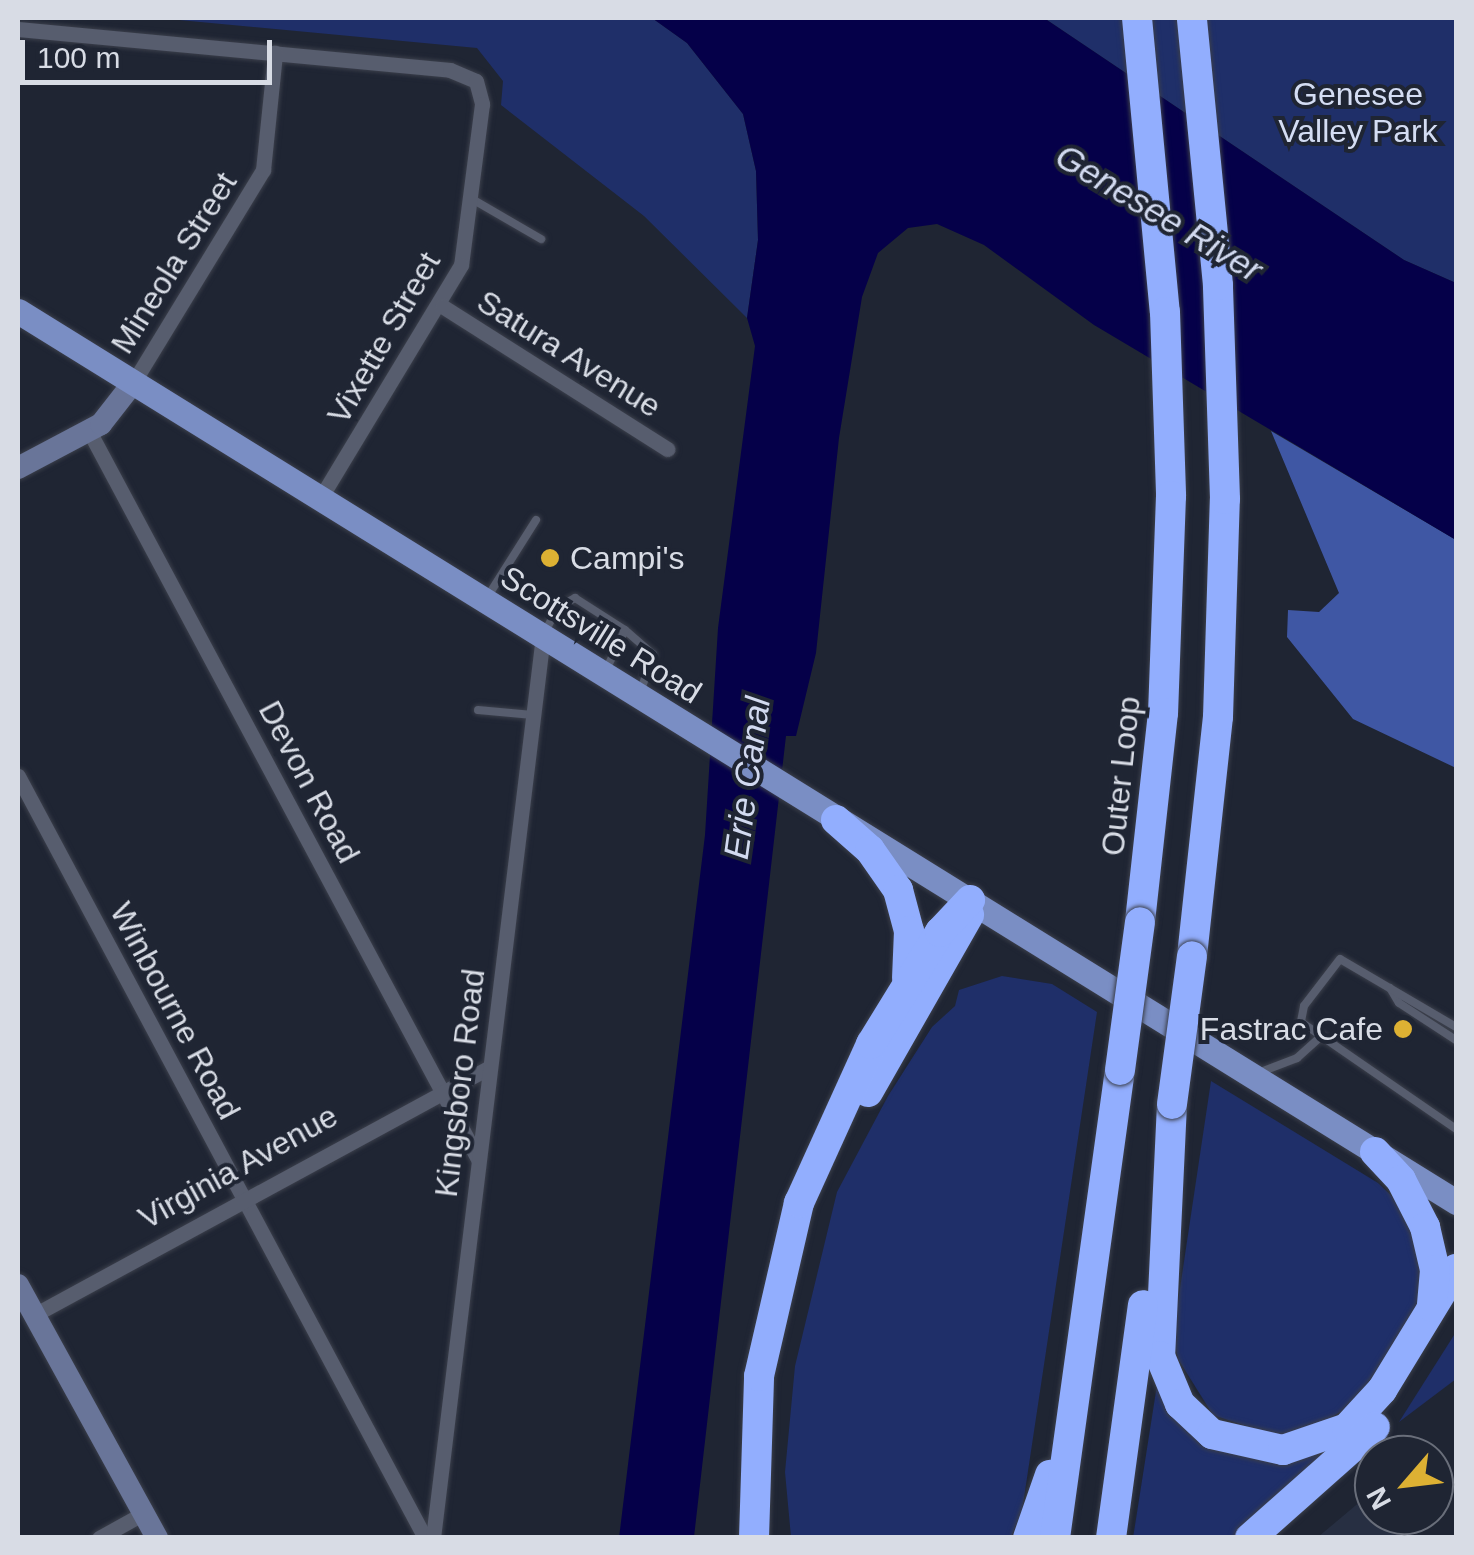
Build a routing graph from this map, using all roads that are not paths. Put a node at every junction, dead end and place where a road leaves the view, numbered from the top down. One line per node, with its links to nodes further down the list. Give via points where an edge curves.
1 (1137, 18): 45 (highway, Outer Loop, bridge, via 1170,434 1160,757)
2 (1192, 18): 34 (highway, bridge, via 1224,378 1225,576 1212,793)
3 (62, 26): 4 (street); 5 (street)
4 (18, 29)
5 (275, 54): 6 (street, Vixette Street, via 457,71 476,81 482,104); 10 (street, Mineola Street, via 263,170)
6 (472, 199): 7 (lane); 8 (street, Vixette Street, via 464,255)
7 (541, 239)
8 (442, 306): 12 (street, Satura Avenue); 14 (street, Vixette Street)
9 (18, 311): 10 (main road, Scottsville Road)
10 (133, 383): 11 (street, via 114,412); 14 (main road, Scottsville Road)
11 (89, 431): 13 (street); 33 (street, Devon Road)
12 (667, 449)
13 (18, 468)
14 (322, 497): 16 (main road, Scottsville Road)
15 (536, 520): 16 (lane)
16 (486, 600): 18 (main road, Scottsville Road)
17 (625, 630): 18 (lane, via 575,598 557,608); 19 (lane); 20 (lane, via 652,654)
18 (543, 636): 19 (main road, Scottsville Road); 22 (street, Kingsboro Road)
19 (604, 674): 20 (main road, Scottsville Road)
20 (638, 697): 24 (main road, Scottsville Road)
21 (478, 710): 22 (lane)
22 (533, 715): 31 (street, Kingsboro Road)
23 (18, 776): 39 (street, Winbourne Road)
24 (836, 820): 25 (main road, Scottsville Road); 27 (highway, via 870,850 898,890 910,945)
25 (970, 900): 27 (highway, via 940,932); 32 (main road, Scottsville Road); 52 (highway, via 959,940 853,1121 809,1226 772,1402 768,1488)
26 (1389, 987): 28 (lane); 29 (lane, via 1340,959 1304,1006 1304,1030); 30 (lane, via 1399,1003)
27 (901, 995): 51 (highway, via 833,1118 785,1248 755,1405)
28 (1456, 1027)
29 (1318, 1039): 32 (lane, via 1298,1058); 36 (lane)
30 (1456, 1040)
31 (490, 1067): 33 (street, Virginia Avenue); 38 (street, Kingsboro Road)
32 (1251, 1074): 37 (main road, Scottsville Road)
33 (444, 1092): 38 (street, Devon Road); 39 (street, Virginia Avenue)
34 (1172, 1104): 43 (highway, via 1159,1346 1169,1386 1195,1420 1221,1438 1263,1450 1330,1438 1369,1407); 55 (highway)
35 (1456, 1112): 36 (lane)
36 (1453, 1127)
37 (1375, 1152): 40 (main road, Scottsville Road); 43 (highway, via 1408,1190 1428,1235)
38 (479, 1161): 50 (street, Kingsboro Road)
39 (245, 1200): 44 (street, Virginia Avenue); 49 (street, Winbourne Road)
40 (1456, 1202)
41 (1456, 1270): 43 (highway)
42 (18, 1285): 44 (street)
43 (1443, 1311): 56 (highway, via 1386,1416)
44 (26, 1320): 46 (street)
45 (1085, 1321): 53 (highway, via 1059,1441); 54 (highway, Outer Loop)
46 (144, 1513): 47 (street); 48 (street)
47 (100, 1538)
48 (157, 1538)
49 (424, 1538)
50 (433, 1538)
51 (754, 1538)
52 (775, 1538)
53 (1028, 1538)
54 (1056, 1538)
55 (1111, 1538)
56 (1250, 1538)

